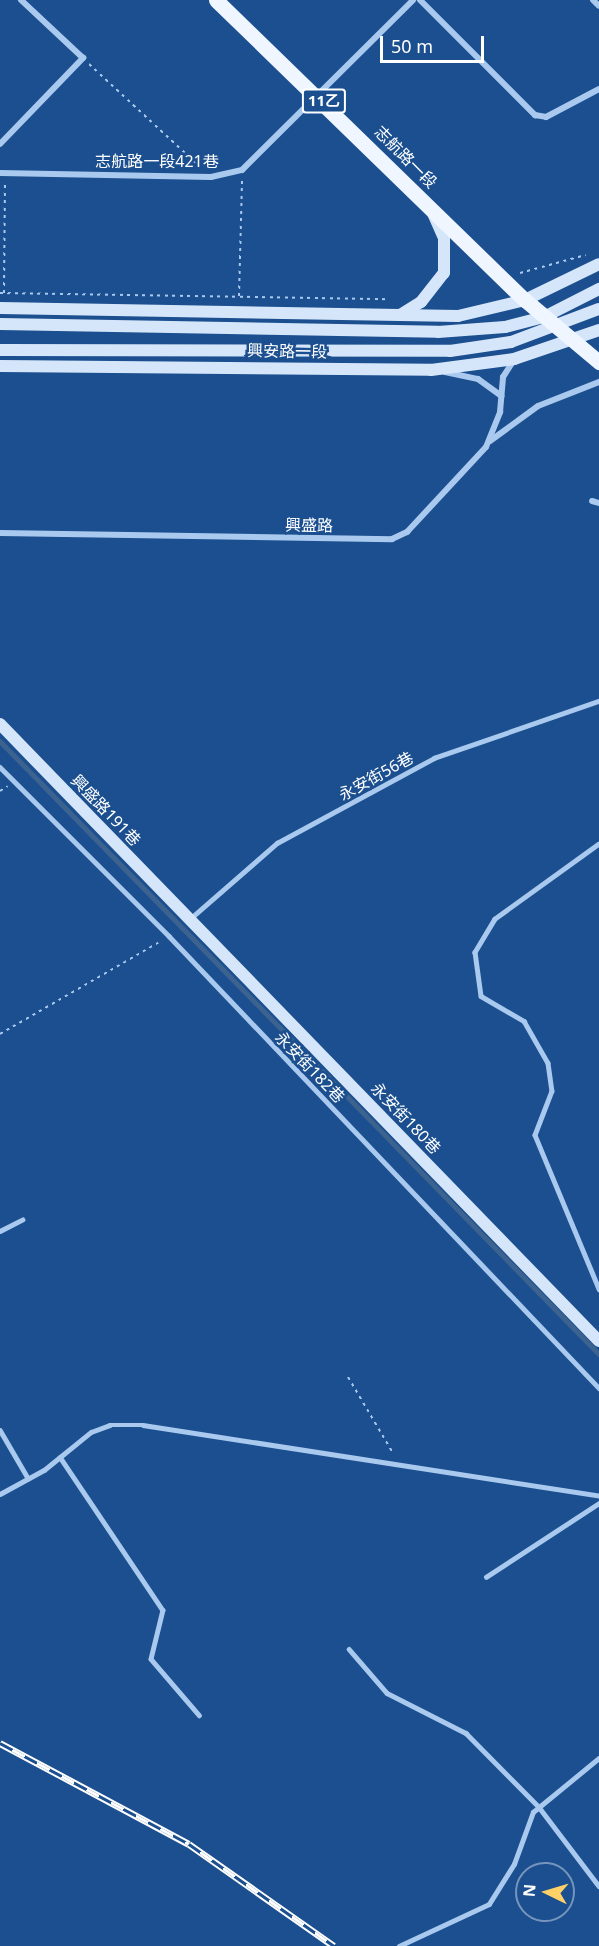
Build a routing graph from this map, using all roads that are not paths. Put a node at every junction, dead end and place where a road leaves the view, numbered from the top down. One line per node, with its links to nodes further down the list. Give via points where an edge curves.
1 (21, 0): 9 (street, via 83,58)
2 (216, 0): 8 (main road, 志航路一段 / 11乙)
3 (413, 0): 8 (street, 志航路一段421巷)
4 (420, 0): 7 (street, via 535,115 546,117)
5 (593, 0): 6 (street)
6 (599, 6)
7 (599, 89)
8 (319, 95): 10 (street, 志航路一段421巷, via 242,170 211,177); 11 (main road, 志航路一段 / 11乙)
9 (0, 144)
10 (2, 173)
11 (429, 205): 14 (main road, 志航路一段 / 11乙); 18 (street, via 444,238 444,273 421,302)
12 (599, 264): 14 (street)
13 (599, 289): 19 (street, 興安路一段)
14 (525, 300): 18 (street, via 458,316); 19 (main road, 志航路一段 / 11乙)
15 (2, 308): 17 (street); 20 (street)
16 (599, 309): 21 (street, 興安路一段)
17 (238, 312): 18 (street); 22 (street)
18 (400, 315): 23 (street)
19 (544, 317): 21 (main road, 志航路一段 / 11乙); 23 (street, 興安路一段, via 476,330)
20 (2, 324): 22 (street, 興安路一段)
21 (556, 327): 25 (main road, 志航路一段 / 11乙); 28 (street, 興安路一段, via 450,351)
22 (238, 329): 23 (street, 興安路一段)
23 (382, 330)
24 (599, 330): 25 (street, 興安路一段)
25 (570, 341): 26 (main road, 志航路一段 / 11乙); 29 (street, 興安路一段); 30 (main road, 志航路一段 / 11乙)
26 (599, 349)
27 (2, 350): 28 (street, 興安路一段); 31 (street)
28 (238, 350): 32 (street)
29 (514, 359): 33 (street, 興安路一段); 35 (street, 興盛路, via 503,377)
30 (599, 362)
31 (2, 366): 32 (street, 興安路一段)
32 (238, 367): 33 (street, 興安路一段)
33 (431, 370): 35 (street, via 478,379)
34 (599, 382): 36 (street, via 538,406 500,430)
35 (501, 396): 36 (street, 興盛路)
36 (486, 447): 37 (street, 興盛路, via 407,532 392,539)
37 (0, 534)
38 (599, 701): 42 (lane, 永安街56巷, via 434,758 277,843)
39 (0, 724): 42 (street, 興盛路191巷)
40 (0, 767): 47 (lane, 永安街182巷, via 169,936)
41 (599, 844): 45 (lane, via 495,919 475,952 481,996 524,1021 548,1063 552,1091 535,1135)
42 (189, 920): 46 (street, 永安街180巷)
43 (22, 1220): 44 (lane)
44 (0, 1231)
45 (599, 1289)
46 (599, 1341)
47 (599, 1388)
48 (0, 1430): 50 (lane)
49 (60, 1457): 50 (lane); 52 (lane, via 91,1432 110,1425 143,1425); 56 (lane, via 163,1610 152,1659)
50 (28, 1478): 51 (lane)
51 (0, 1494)
52 (599, 1496)
53 (599, 1503): 54 (lane)
54 (486, 1577)
55 (349, 1649): 58 (lane, via 387,1693 466,1733)
56 (199, 1715)
57 (599, 1758): 58 (lane)
58 (539, 1807): 59 (lane); 60 (lane, via 500,1892 489,1904)
59 (599, 1886)
60 (399, 1946)

